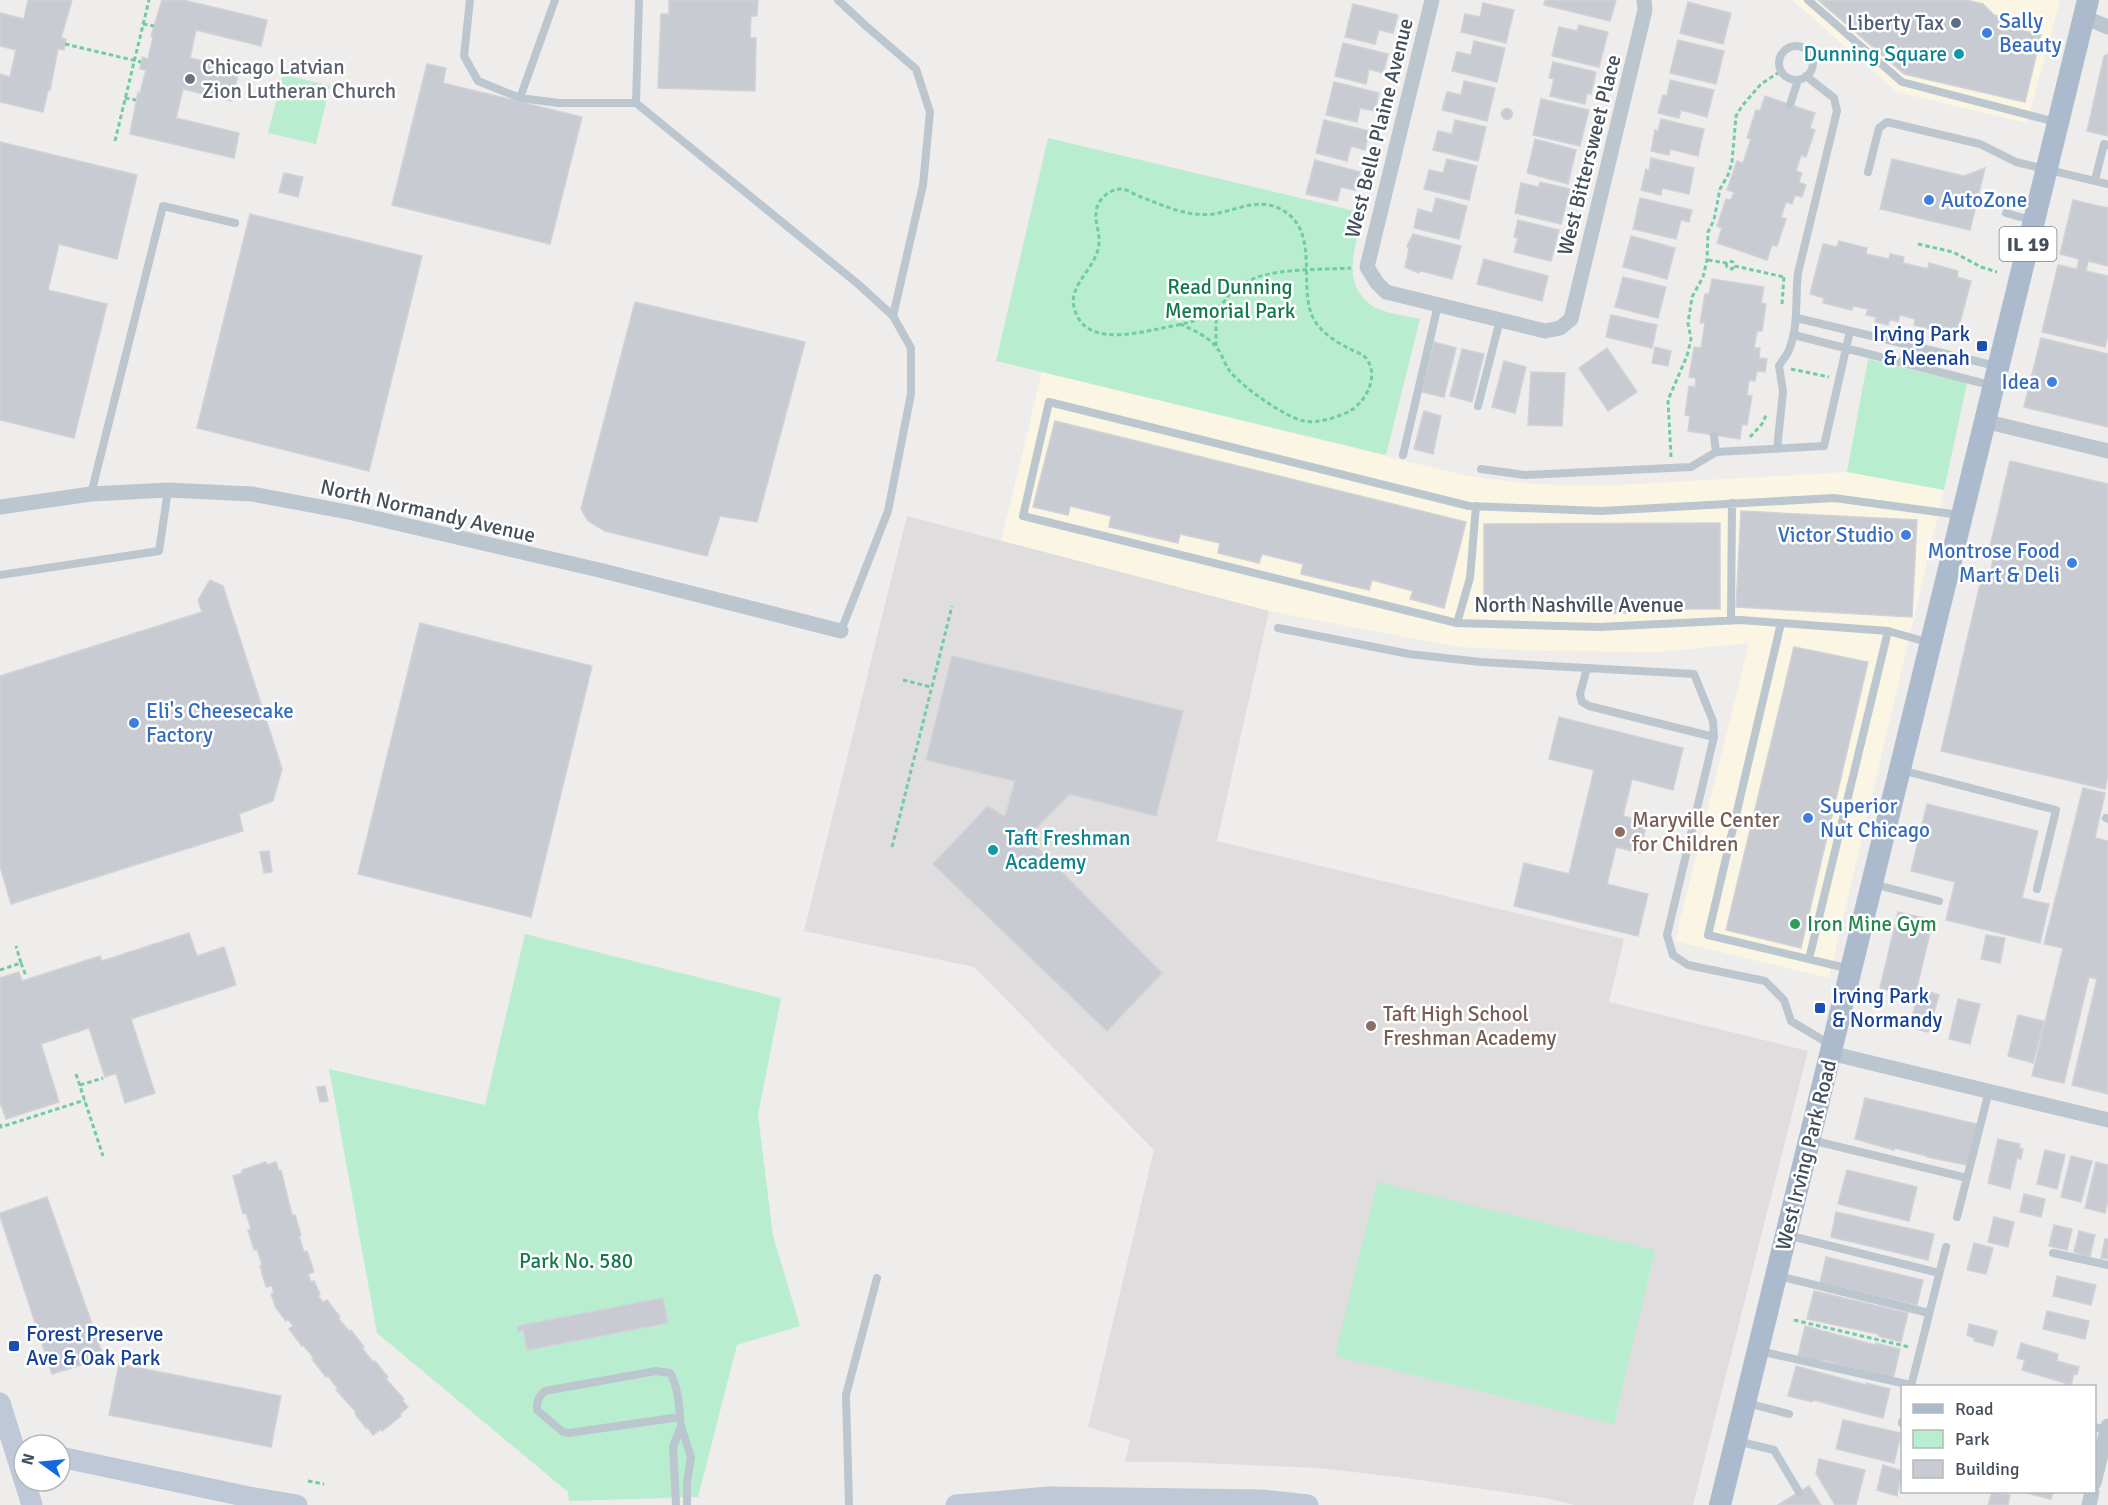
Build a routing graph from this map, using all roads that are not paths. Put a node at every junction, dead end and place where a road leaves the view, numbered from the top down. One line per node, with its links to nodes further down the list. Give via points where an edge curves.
1 (470, 0): 11 (lane, via 464,56 478,81)
2 (555, 0): 11 (lane)
3 (639, 0): 12 (lane)
4 (838, 0): 24 (lane, via 916,69 930,112 923,185)
5 (1432, 0): 23 (street, West Belle Plaine Avenue, via 1367,267 1386,292)
6 (1644, 0): 26 (street, West Bittersweet Place, via 1646,10 1571,319 1560,328 1545,331)
7 (1808, 0): 14 (lane, via 1902,82)
8 (2086, 9): 9 (street); 14 (main road, West Irving Park Road / IL 19)
9 (2108, 27)
10 (1802, 78): 10 (lane, via 1810,72 1813,62 1809,52 1799,46 1789,48 1779,60 1781,71 1788,78); 13 (lane); 25 (lane, via 1834,98 1837,111 1797,280)
11 (520, 98): 12 (lane, via 559,103)
12 (636, 103): 24 (lane)
13 (1790, 105)
14 (2058, 122): 16 (main road, West Irving Park Road / IL 19)
15 (2108, 145): 18 (lane, via 2104,144)
16 (2047, 168): 17 (lane, via 2016,162 1980,144 1887,122 1879,128); 18 (lane); 21 (main road, West Irving Park Road / IL 19)
17 (1868, 172)
18 (2095, 180): 19 (lane)
19 (2108, 184)
20 (2006, 213): 21 (lane)
21 (2034, 220): 32 (main road, West Irving Park Road / IL 19)
22 (235, 224): 42 (lane, via 163,207)
23 (1438, 305): 26 (street); 39 (lane)
24 (893, 316): 52 (lane, via 911,348 911,394 888,511)
25 (1797, 318): 27 (lane); 28 (lane)
26 (1500, 320): 33 (lane)
27 (1850, 331): 29 (lane); 30 (lane)
28 (1794, 335): 30 (lane); 36 (lane, via 1779,366 1783,392)
29 (1907, 345): 31 (lane); 32 (lane)
30 (1846, 348): 31 (lane); 36 (lane, via 1824,446)
31 (1903, 363): 32 (lane)
32 (1995, 376): 34 (main road, West Irving Park Road / IL 19)
33 (1478, 406)
34 (1984, 421): 37 (street); 46 (main road, West Irving Park Road / IL 19)
35 (1714, 436): 38 (lane)
36 (1778, 449): 38 (lane)
37 (2108, 451)
38 (1716, 452): 40 (lane, via 1691,467 1526,475)
39 (1403, 455)
40 (1481, 469)
41 (168, 490): 42 (street, North Normandy Avenue); 47 (lane, via 159,551); 52 (street, North Normandy Avenue, via 252,494 353,513)
42 (91, 494): 45 (street, North Normandy Avenue)
43 (1732, 503): 44 (lane, via 1601,511); 46 (lane, via 1834,498); 48 (lane)
44 (1476, 506): 49 (lane, via 1470,578); 49 (lane, North Nashville Avenue, via 1049,402 1023,516)
45 (0, 507)
46 (1961, 515): 54 (main road, West Irving Park Road / IL 19)
47 (0, 576)
48 (1731, 621): 49 (lane, North Nashville Avenue, via 1599,627); 50 (lane, North Nashville Avenue)
49 (1457, 623)
50 (1781, 623): 53 (lane, North Nashville Avenue); 61 (lane, via 1708,935)
51 (1278, 628): 55 (lane, via 1409,654)
52 (841, 631)
53 (1888, 631): 54 (lane, North Nashville Avenue); 61 (lane)
54 (1930, 643): 57 (main road, West Irving Park Road / IL 19)
55 (1587, 668): 56 (lane, via 1580,694 1582,702); 56 (lane, via 1694,674 1713,721)
56 (1714, 737): 63 (lane, via 1667,935 1673,955 1688,965 1765,981 1784,1000 1791,1021)
57 (1899, 769): 58 (main road, West Irving Park Road / IL 19); 59 (lane, via 2056,810)
58 (1872, 884): 60 (lane); 62 (main road, West Irving Park Road / IL 19)
59 (2037, 889)
60 (1939, 901)
61 (1809, 959): 62 (lane)
62 (1851, 969): 63 (main road, West Irving Park Road / IL 19)
63 (1831, 1049): 64 (street); 66 (main road, West Irving Park Road / IL 19)
64 (1989, 1091): 65 (street); 67 (lane)
65 (2108, 1120)
66 (1809, 1139): 67 (lane); 69 (main road, West Irving Park Road / IL 19)
67 (1967, 1178): 68 (lane)
68 (1957, 1217)
69 (1786, 1235): 73 (lane); 74 (main road, West Irving Park Road / IL 19)
70 (1946, 1247): 73 (lane)
71 (2053, 1253): 72 (lane)
72 (2108, 1265)
73 (1939, 1273): 76 (lane)
74 (1776, 1276): 76 (lane); 77 (main road, West Irving Park Road / IL 19)
75 (877, 1278): 95 (lane, via 846,1395)
76 (1929, 1312): 79 (lane)
77 (1758, 1350): 78 (lane); 81 (main road, West Irving Park Road / IL 19)
78 (1907, 1385)
79 (1911, 1385)
80 (0, 1403): 87 (street)
81 (1745, 1403): 82 (lane); 86 (main road, West Irving Park Road / IL 19)
82 (1789, 1414)
83 (680, 1417): 83 (lane, via 675,1381 663,1371 545,1391 537,1403 537,1410 569,1433); 84 (lane)
84 (681, 1426): 93 (lane, via 672,1448); 94 (lane, via 692,1457)
85 (2103, 1428): 89 (street)
86 (1736, 1441): 90 (lane, via 1774,1450); 98 (main road, West Irving Park Road / IL 19)
87 (12, 1445)
88 (72, 1460): 92 (street)
89 (2096, 1471)
90 (1799, 1492)
91 (1263, 1502): 96 (street, via 1048,1497); 97 (street)
92 (297, 1505)
93 (676, 1505)
94 (687, 1505)
95 (849, 1505)
96 (956, 1505)
97 (1308, 1505)
98 (1720, 1505)

